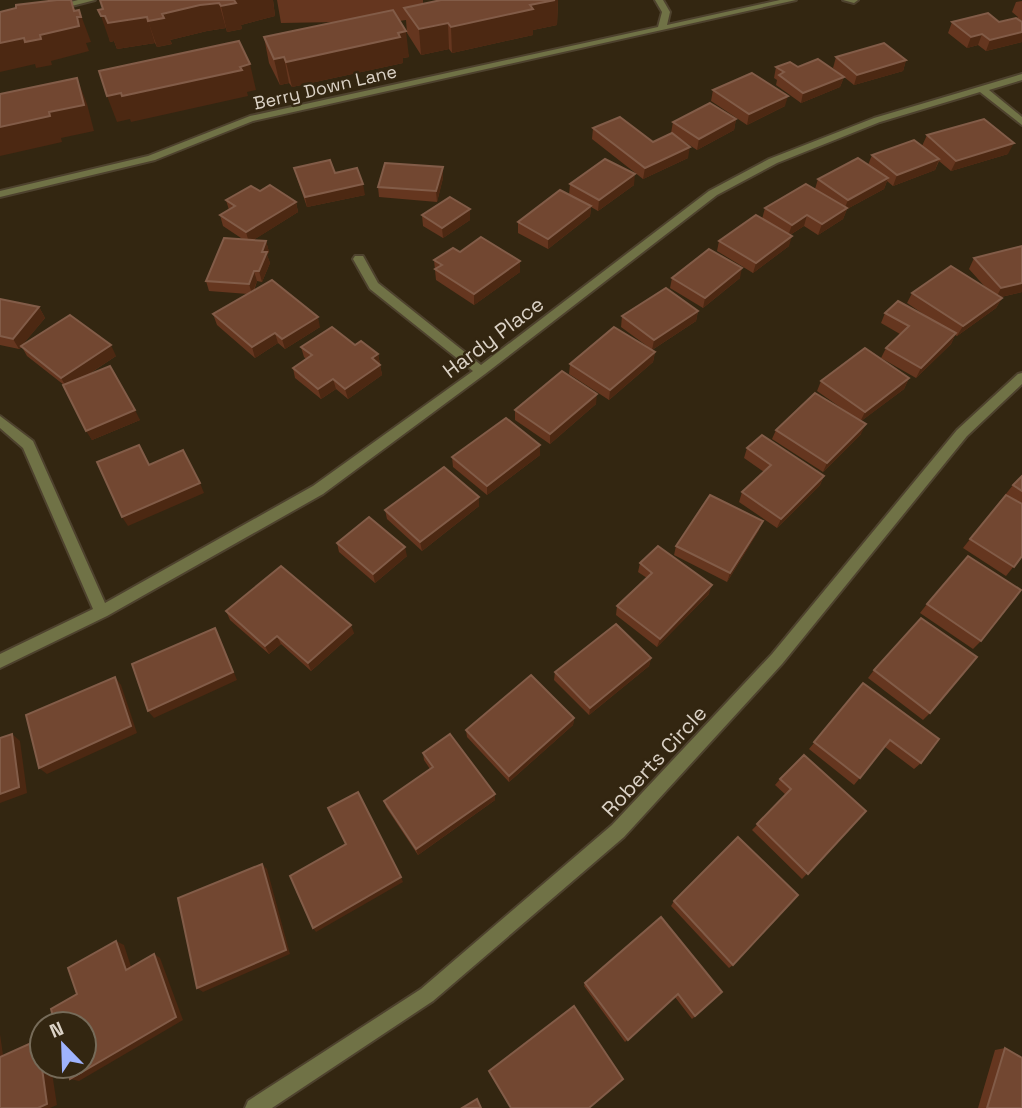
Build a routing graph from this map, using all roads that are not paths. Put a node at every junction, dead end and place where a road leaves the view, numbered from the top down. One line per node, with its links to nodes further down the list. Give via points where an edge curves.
1 (91, 0): 6 (street)
2 (659, 0): 7 (street, via 666,12)
3 (792, 0): 7 (street, Berry Down Lane)
4 (847, 0): 5 (street)
5 (854, 0)
6 (51, 8)
7 (662, 29): 11 (street, Berry Down Lane, via 250,120 151,158)
8 (1022, 77): 9 (street, Hardy Place)
9 (981, 88): 10 (street); 13 (street, Hardy Place, via 838,135 773,161 713,193)
10 (1022, 122)
11 (0, 194)
12 (359, 259): 13 (street, via 374,286)
13 (481, 371): 16 (street, Hardy Place, via 318,490)
14 (1022, 377): 18 (street, Roberts Circle, via 962,433 777,659 618,831 427,995)
15 (0, 421): 16 (street, via 27,445)
16 (102, 612): 17 (street, Hardy Place)
17 (0, 661)
18 (255, 1108)

